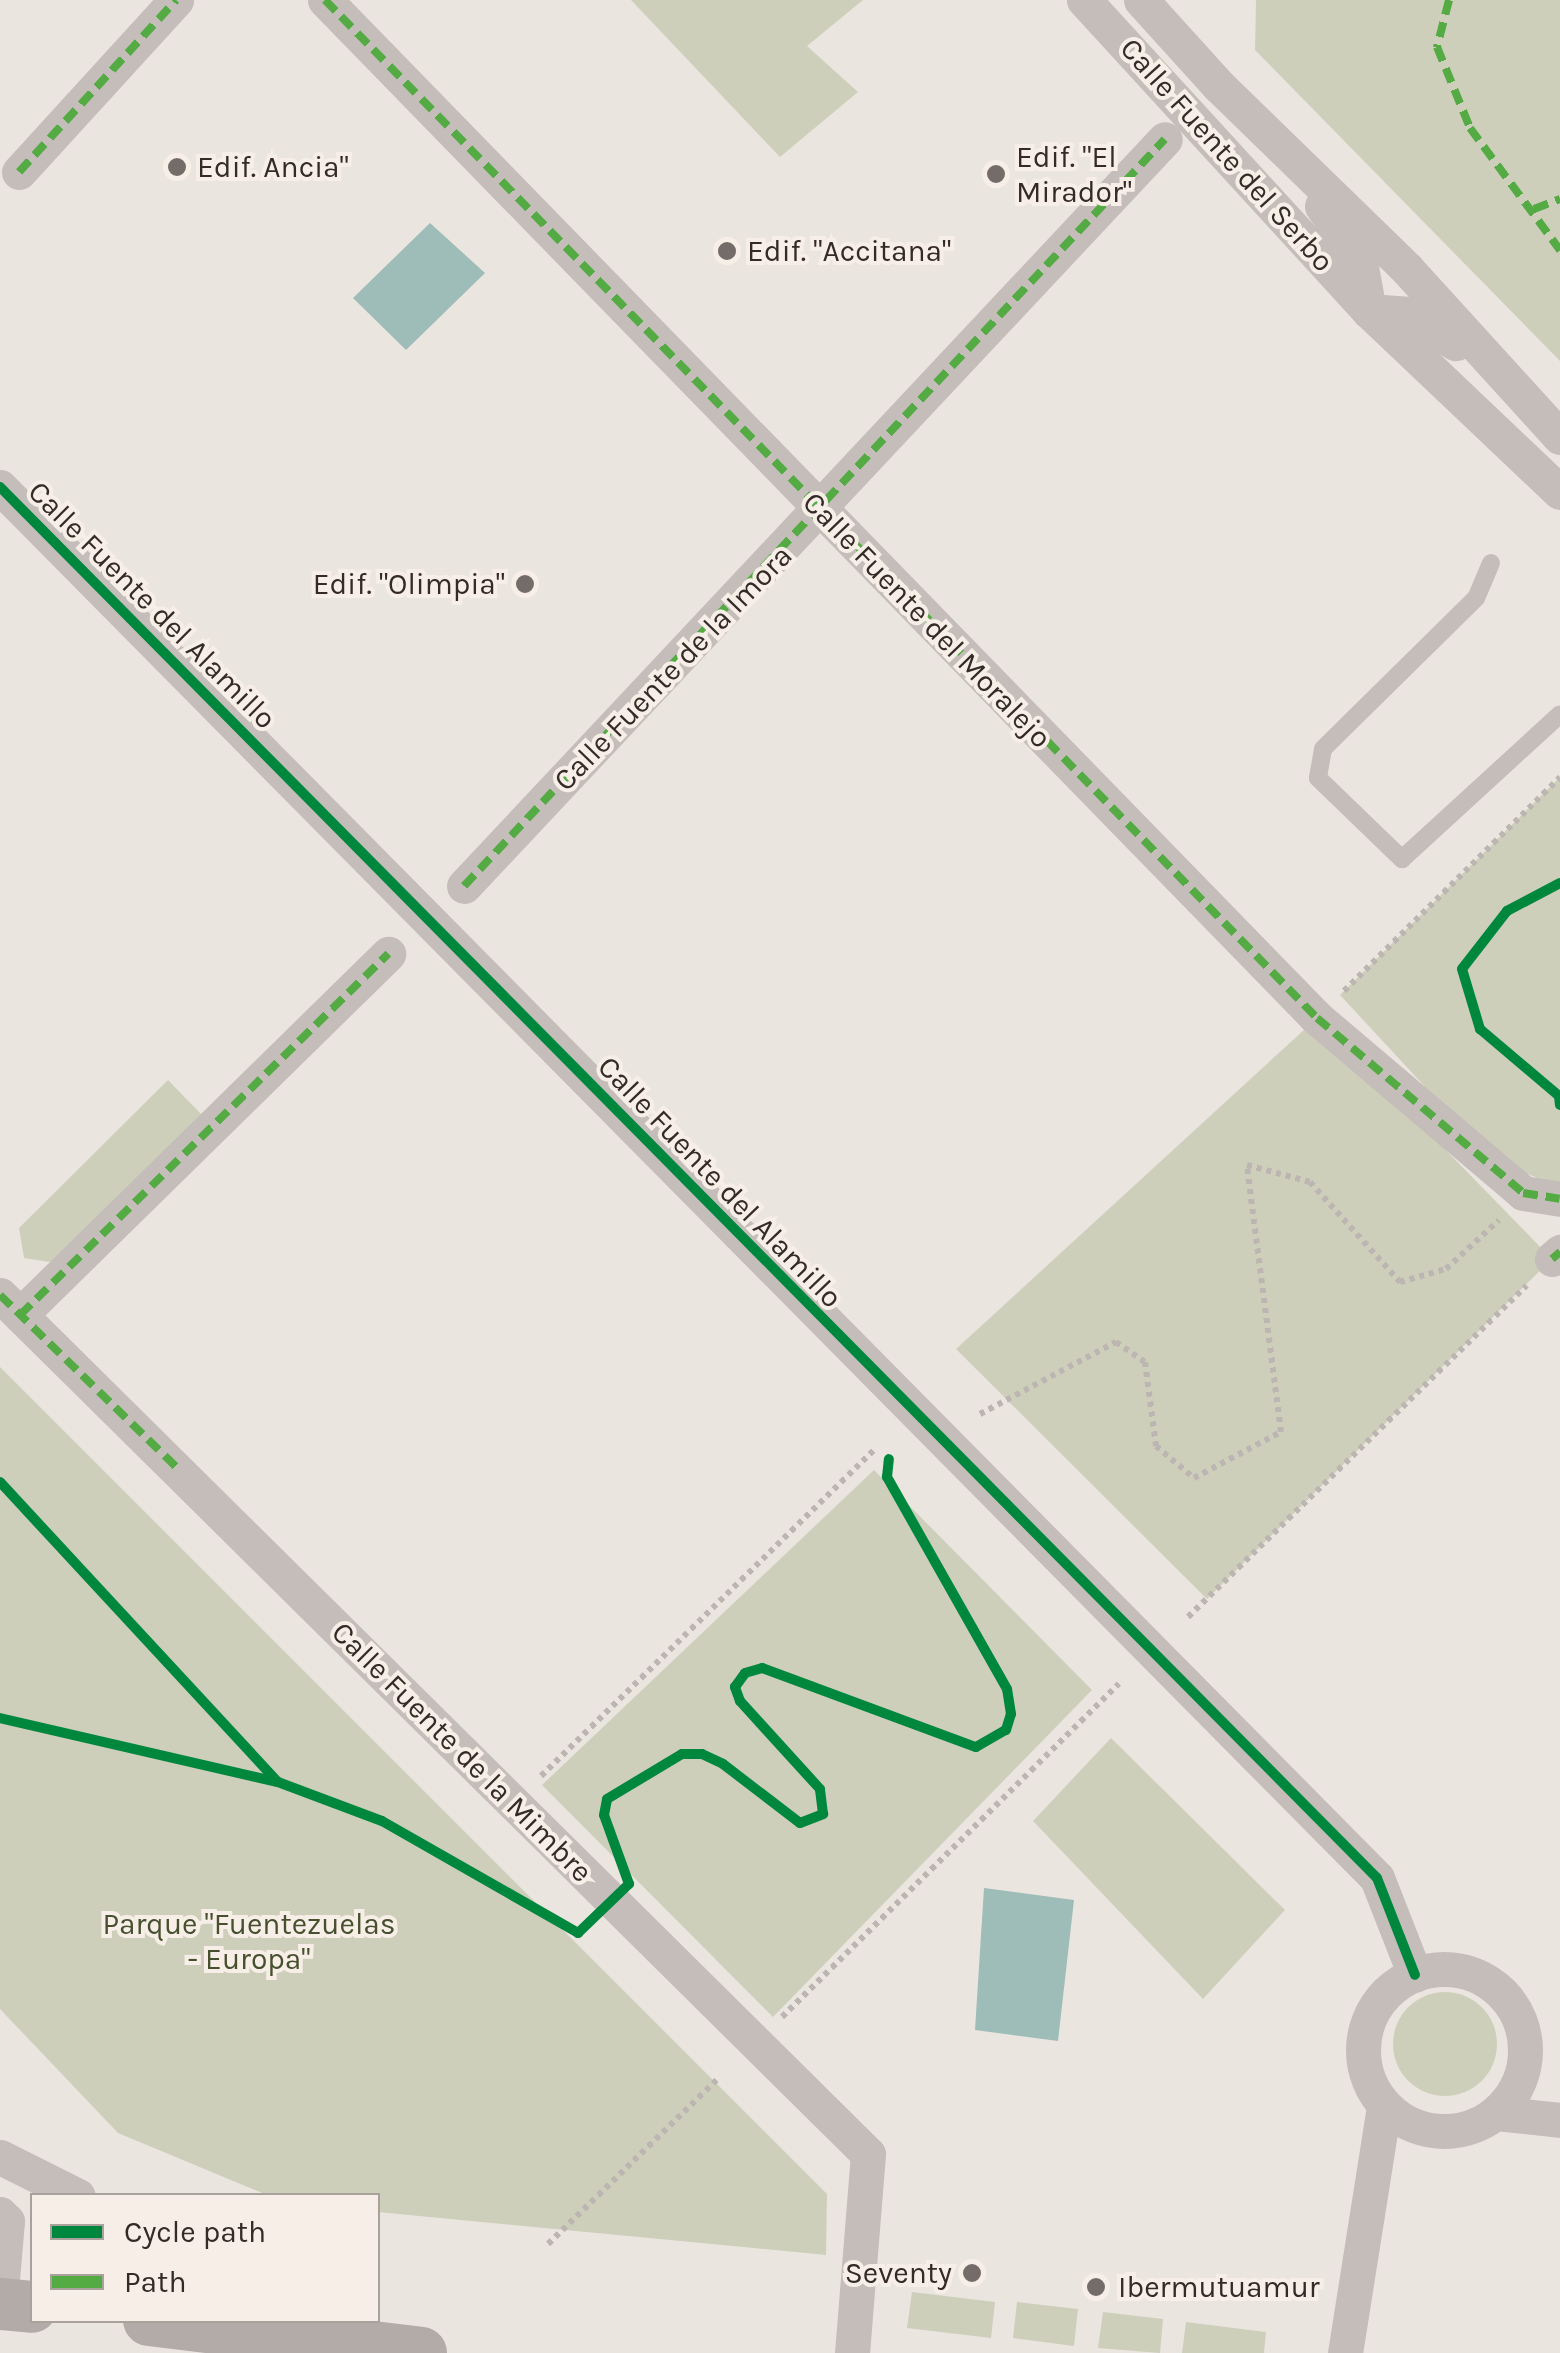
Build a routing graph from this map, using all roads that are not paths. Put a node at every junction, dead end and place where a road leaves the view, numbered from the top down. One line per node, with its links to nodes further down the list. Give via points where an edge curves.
1 (176, 0): 6 (street)
2 (325, 0): 13 (street, Calle Fuente del Moralejo)
3 (1084, 0): 8 (street, Calle Fuente del Serbo)
4 (1141, 0): 7 (street, Calle Fuente del Serbo)
5 (1165, 139): 13 (street, Calle Fuente de la Imora)
6 (19, 172)
7 (1321, 185): 8 (street, Calle Fuente del Serbo, via 1323,214 1360,261); 9 (street, Calle Fuente del Serbo, via 1407,269)
8 (1370, 311): 9 (street, Calle Fuente del Serbo, via 1410,314); 12 (street, Calle Fuente del Serbo)
9 (1486, 363): 10 (street, Calle Fuente del Serbo)
10 (1560, 438)
11 (0, 486): 20 (street, Calle Fuente del Alamillo, via 1378,1878)
12 (1560, 492)
13 (822, 512): 16 (street, Calle Fuente de la Imora); 18 (street, Calle Fuente del Moralejo, via 1317,1018 1515,1203)
14 (1490, 563): 15 (lane, via 1476,598 1323,749 1318,778 1402,859)
15 (1560, 714)
16 (464, 886)
17 (388, 954): 19 (street)
18 (1560, 1199)
19 (10, 1305): 32 (street, Calle Fuente de la Mimbre, via 868,2154)
20 (1415, 1975): 21 (street, via 1374,2008 1364,2033 1370,2086); 22 (street, via 1440,1969 1488,1982 1520,2020 1523,2071)
21 (1384, 2106): 22 (street, via 1403,2121 1451,2132); 33 (street)
22 (1496, 2113): 23 (street)
23 (1560, 2120)
24 (0, 2156): 25 (street)
25 (72, 2193)
26 (0, 2214): 27 (street, via 8,2221)
27 (0, 2303): 28 (main road)
28 (30, 2307)
29 (194, 2323): 30 (main road)
30 (270, 2328): 31 (main road)
31 (421, 2353)
32 (852, 2353)
33 (1346, 2353)

